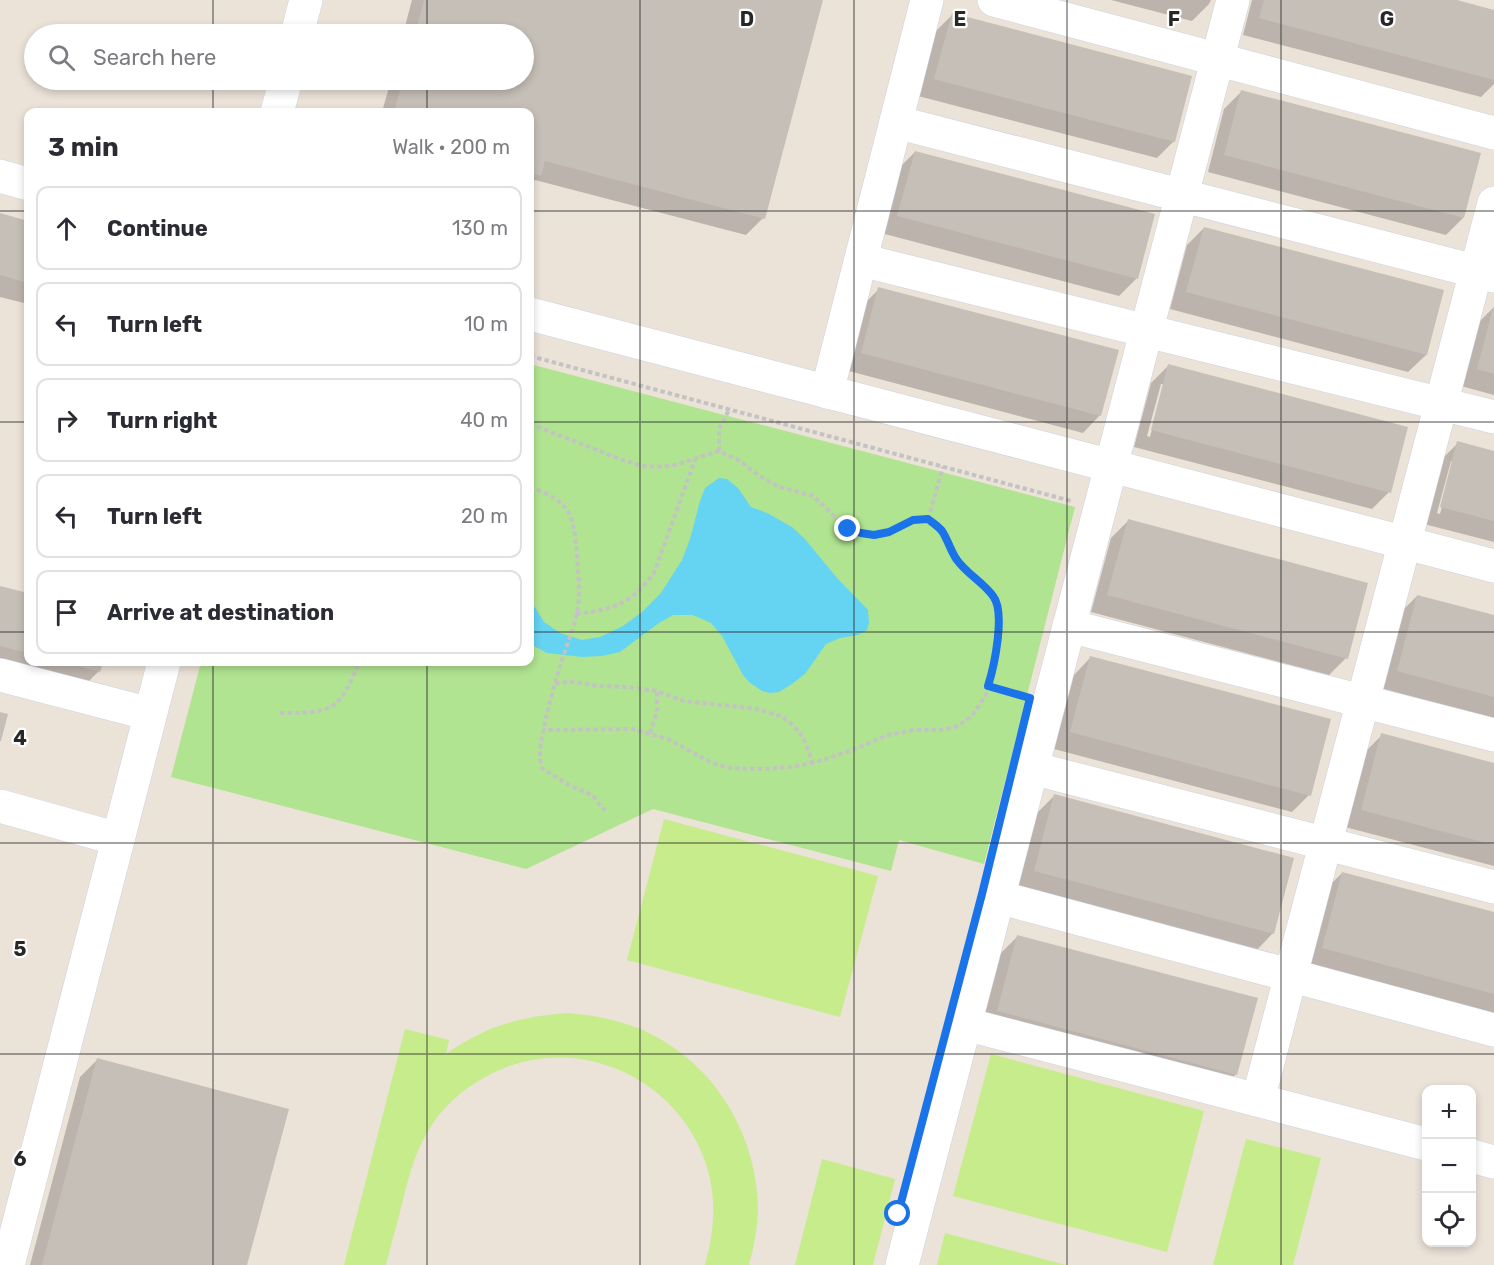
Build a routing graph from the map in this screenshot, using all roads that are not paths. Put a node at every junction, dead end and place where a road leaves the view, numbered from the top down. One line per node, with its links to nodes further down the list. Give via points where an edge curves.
1 (306, 0): 5 (lane)
2 (927, 0): 9 (lane)
3 (994, 0): 6 (lane)
4 (1233, 0): 6 (lane)
5 (300, 24)
6 (1217, 60): 10 (lane); 13 (lane)
7 (283, 90): 8 (lane)
8 (278, 108)
9 (896, 122): 13 (lane); 15 (lane)
10 (1494, 133)
11 (0, 176): 12 (lane)
12 (24, 183)
13 (1182, 195): 16 (lane); 18 (lane)
14 (1494, 203): 16 (lane)
15 (861, 260): 18 (lane); 19 (lane)
16 (1485, 273): 20 (lane)
17 (534, 315): 19 (lane)
18 (1146, 330): 20 (lane); 22 (lane)
19 (827, 392): 22 (lane)
20 (1441, 404): 21 (lane); 23 (lane)
21 (1494, 417)
22 (1111, 466): 23 (lane); 25 (lane)
23 (1405, 543): 24 (lane); 28 (lane)
24 (1494, 566)
25 (1069, 626): 28 (lane); 31 (lane)
26 (163, 666): 29 (lane)
27 (0, 675): 29 (lane)
28 (1363, 702): 30 (lane); 34 (lane)
29 (150, 714): 33 (lane)
30 (1494, 735)
31 (1032, 768): 34 (lane); 36 (lane)
32 (0, 806): 33 (lane)
33 (118, 839): 44 (lane)
34 (1326, 844): 35 (lane); 37 (lane)
35 (1494, 887)
36 (998, 897): 37 (lane); 38 (lane)
37 (1291, 975): 39 (lane); 40 (lane)
38 (965, 1024): 40 (lane); 45 (lane)
39 (1494, 1030)
40 (1258, 1100): 41 (lane)
41 (1422, 1143)
42 (1476, 1157): 43 (lane)
43 (1494, 1162)
44 (8, 1265)
45 (902, 1265)

